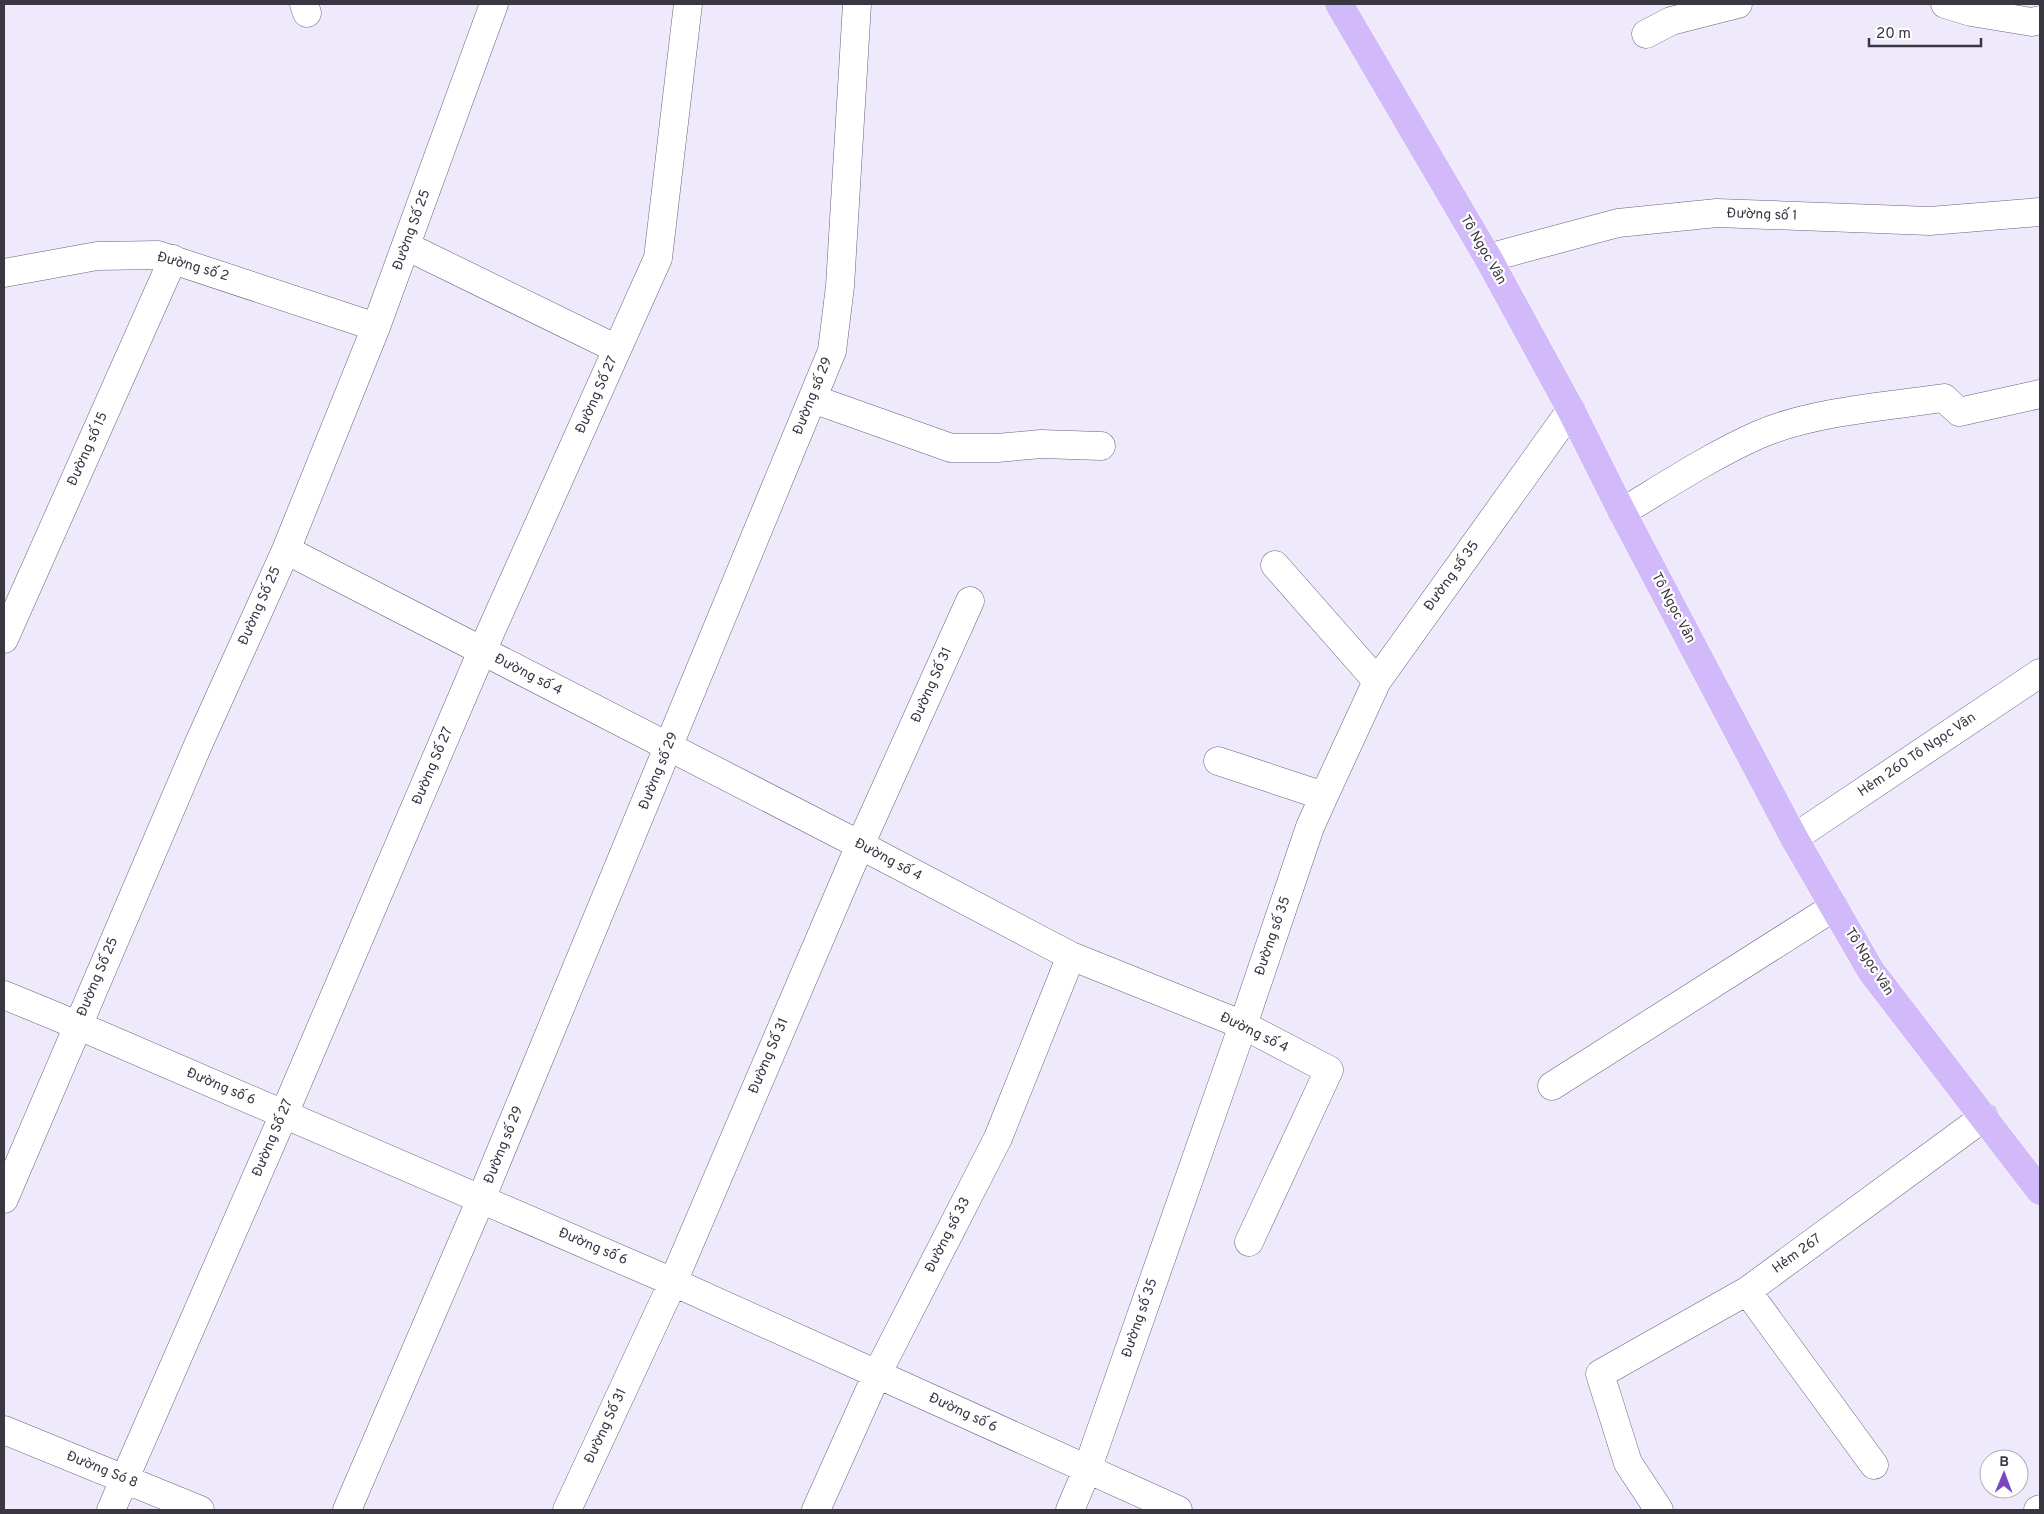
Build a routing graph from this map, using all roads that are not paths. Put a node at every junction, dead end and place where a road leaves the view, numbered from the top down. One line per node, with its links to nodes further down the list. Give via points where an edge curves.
1 (494, 4): 10 (street, Đường Số 25)
2 (688, 4): 15 (street, Đường Số 27, via 658,258)
3 (857, 4): 17 (street, Đường số 29, via 840,286 832,351)
4 (1339, 4): 11 (main road, Tô Ngọc Vân)
5 (1738, 4): 8 (street, via 1671,21)
6 (1945, 4): 7 (street, via 1971,12 2032,22)
7 (2040, 20)
8 (1646, 34)
9 (2040, 212): 11 (street, Đường số 1, via 1930,221 1717,213 1618,223)
10 (406, 246): 14 (street, Đường Số 25); 15 (street)
11 (1488, 258): 18 (main road, Tô Ngọc Vân)
12 (172, 260): 13 (street, Đường số 2, via 158,255 96,256); 14 (street, Đường số 2); 24 (street, Đường số 15)
13 (4, 273)
14 (376, 328): 21 (street, Đường Số 25)
15 (617, 348): 25 (street, Đường Số 27)
16 (2040, 394): 20 (street, via 1959,412 1944,398 1790,424 1722,454)
17 (812, 399): 19 (street, via 951,448 1040,444); 28 (street, Đường số 29)
18 (1571, 410): 20 (main road, Tô Ngọc Vân); 27 (street, Đường số 35)
19 (1101, 446)
20 (1622, 512): 31 (main road, Tô Ngọc Vân)
21 (286, 550): 25 (street, Đường số 4); 36 (street, Đường Số 25)
22 (1275, 565): 27 (street)
23 (970, 601): 32 (street, Đường Số 31)
24 (4, 639)
25 (482, 652): 28 (street, Đường số 4); 39 (street, Đường Số 27)
26 (2040, 673): 31 (street, Hẻm 260 Tô Ngọc Vân)
27 (1377, 681): 30 (street, Đường số 35)
28 (669, 747): 32 (street, Đường số 4); 43 (street, Đường số 29)
29 (1218, 761): 30 (street)
30 (1324, 796): 37 (street, Đường số 35, via 1310,827)
31 (1794, 838): 33 (main road, Tô Ngọc Vân)
32 (860, 845): 34 (street, Đường số 4); 45 (street, Đường Số 31)
33 (1834, 906): 38 (street); 40 (main road, Tô Ngọc Vân, via 1871,971)
34 (1071, 956): 37 (street, Đường số 4); 47 (street, Đường số 33, via 998,1138)
35 (4, 995): 36 (street, Đường số 6)
36 (77, 1025): 39 (street, Đường số 6); 42 (street, Đường Số 25)
37 (1243, 1025): 44 (street, Đường số 4, via 1329,1070); 50 (street, Đường số 35)
38 (1552, 1086)
39 (284, 1114): 43 (street, Đường số 6); 51 (street, Đường Số 27)
40 (1984, 1118): 41 (main road, Tô Ngọc Vân); 46 (street, Hẻm 267)
41 (2040, 1191)
42 (4, 1199)
43 (481, 1200): 45 (street, Đường số 6); 54 (street, Đường số 29)
44 (1249, 1242)
45 (673, 1282): 47 (street, Đường số 6); 55 (street, Đường Số 31)
46 (1747, 1291): 49 (street); 59 (street, Hẻm 267, via 1600,1374 1628,1463)
47 (876, 1374): 50 (street, Đường số 6); 56 (street, Đường số 33)
48 (4, 1430): 51 (street, Đường Só 8)
49 (1874, 1465)
50 (1087, 1470): 57 (street, Đường số 35); 58 (street, Đường số 6)
51 (125, 1480): 52 (street, Đường Số 27); 53 (street, Đường Só 8)
52 (111, 1510)
53 (200, 1510)
54 (348, 1510)
55 (567, 1510)
56 (816, 1510)
57 (1070, 1510)
58 (1178, 1510)
59 (1659, 1510)

